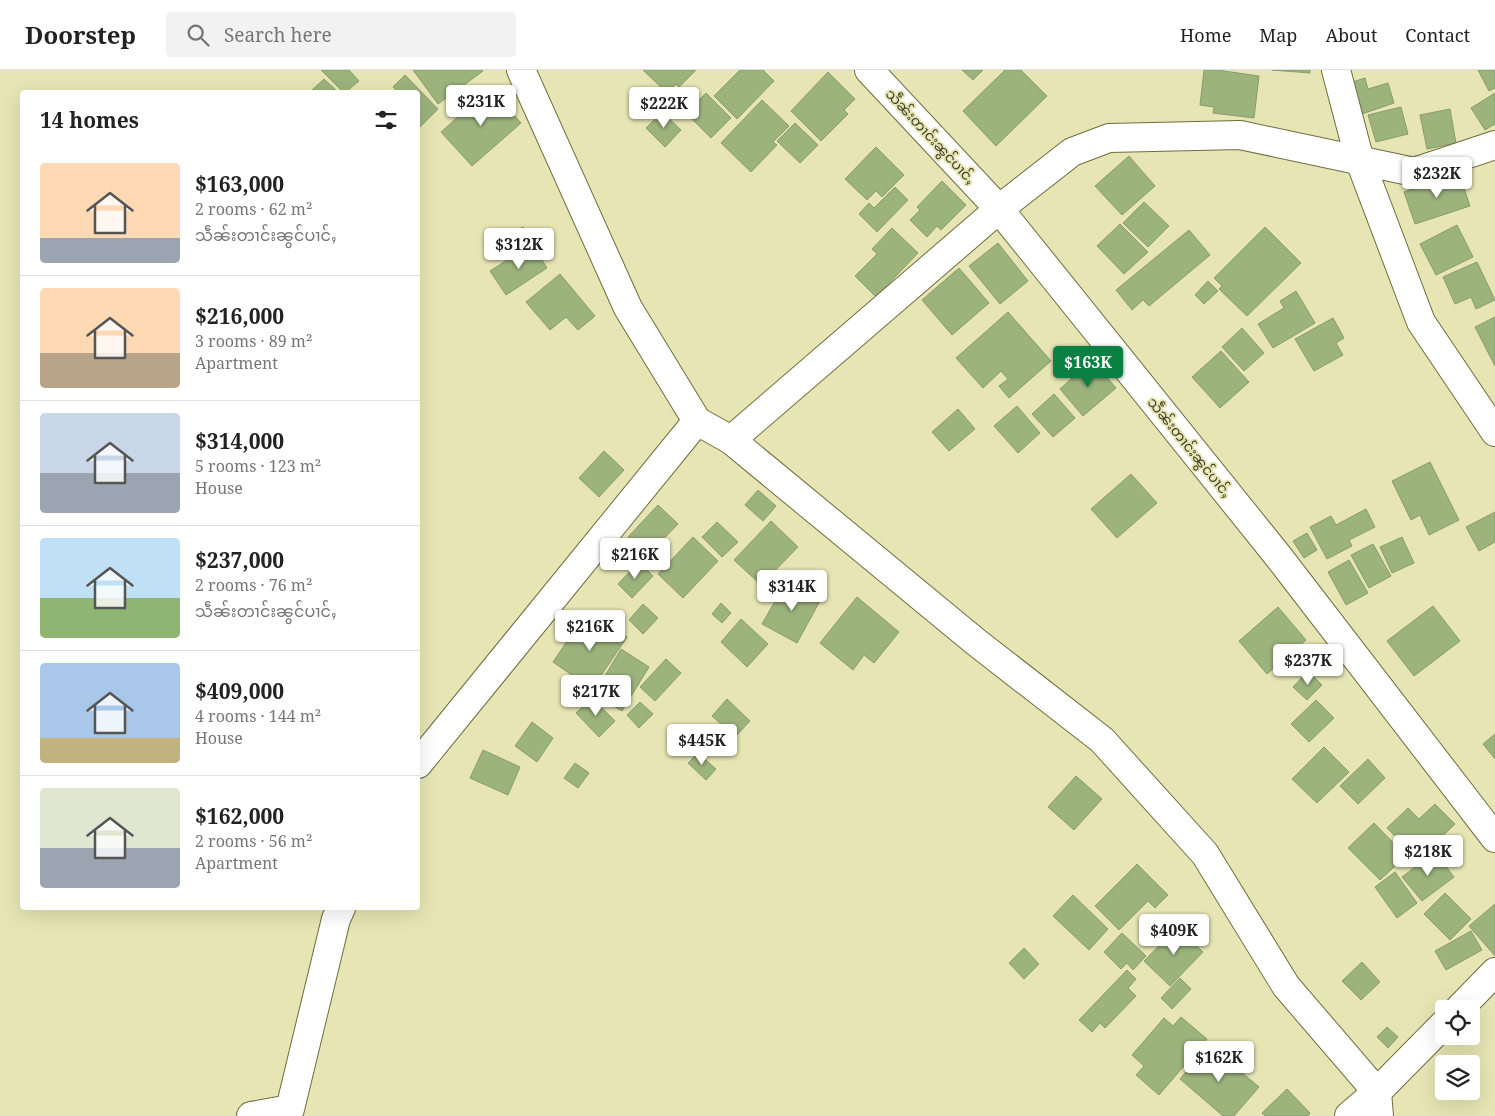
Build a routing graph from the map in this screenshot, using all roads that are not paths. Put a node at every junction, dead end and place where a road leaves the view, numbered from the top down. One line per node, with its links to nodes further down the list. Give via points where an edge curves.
1 (521, 70): 7 (street, via 628,308)
2 (869, 70): 6 (street, သဵၼ်းတၢင်းၼွင်ပၢင်ႇ)
3 (1336, 70): 5 (street)
4 (1495, 145): 5 (street, via 1414,172)
5 (1360, 161): 6 (street, via 1240,135 1108,138 1072,152); 8 (street, via 1421,322)
6 (999, 209): 9 (street); 11 (street, သဵၼ်းတၢင်းၼွင်ပၢင်ႇ, via 1278,556)
7 (696, 421): 9 (street); 10 (street)
8 (1495, 432)
9 (731, 440): 16 (street, via 976,642 1102,740 1205,854 1286,986)
10 (420, 762)
11 (1495, 838)
12 (340, 910): 17 (street, via 290,1110)
13 (1495, 972): 14 (street)
14 (1468, 1000)
15 (1435, 1035): 16 (street)
16 (1378, 1104): 18 (street)
17 (251, 1116)
18 (1349, 1116)

